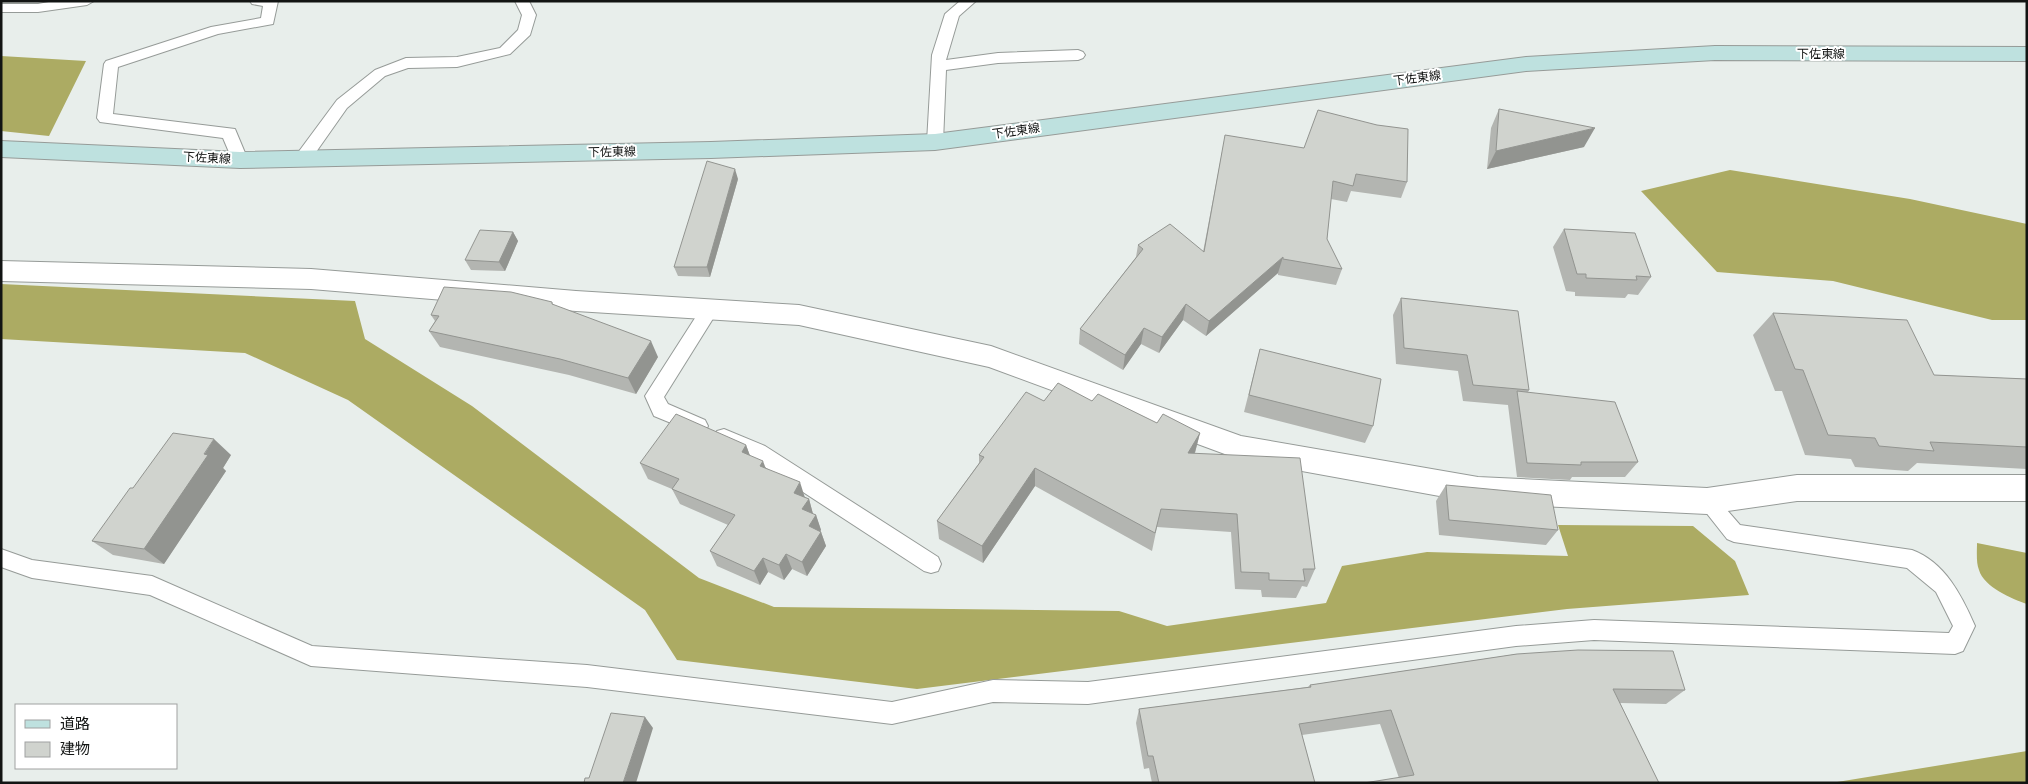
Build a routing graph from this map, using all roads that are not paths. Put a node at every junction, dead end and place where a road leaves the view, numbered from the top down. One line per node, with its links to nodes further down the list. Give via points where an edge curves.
1 (87, 1): 5 (lane, via 38,8)
2 (257, 1): 12 (lane, via 271,2 268,21 216,30 111,64 105,118 229,133)
3 (522, 1): 11 (lane, via 530,15 525,32 505,51 458,62 406,63 380,72 342,104)
4 (969, 1): 8 (lane, via 952,14 938,55)
5 (1, 8)
6 (2027, 54): 9 (main road, 下佐東線, via 1715,53 1526,64)
7 (1078, 55): 8 (lane, via 998,58)
8 (939, 66): 9 (lane)
9 (935, 142): 11 (main road, 下佐東線)
10 (1, 149): 12 (main road, 下佐東線)
11 (303, 158): 12 (main road, 下佐東線)
12 (240, 160)
13 (1, 271): 14 (street, via 310,279 576,302)
14 (710, 309): 16 (street, via 799,315 991,357 1241,448 1478,490); 18 (lane, via 654,396 661,410 758,452)
15 (2027, 488): 16 (street, via 1797,488)
16 (1706, 501): 17 (lane, via 1734,533 1912,559 1943,585 1964,626 1955,644 1594,630 1516,636 1088,693 993,691 892,713 587,676 311,656 152,586 32,570)
17 (1, 558)
18 (931, 564)

